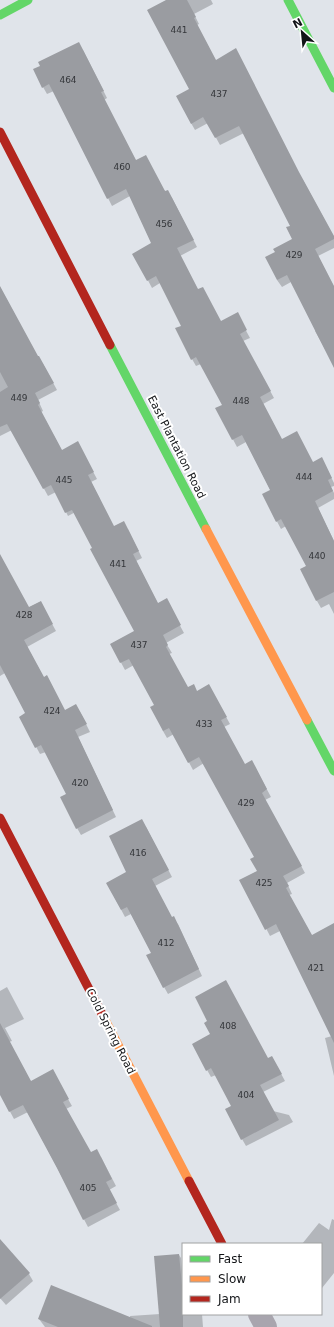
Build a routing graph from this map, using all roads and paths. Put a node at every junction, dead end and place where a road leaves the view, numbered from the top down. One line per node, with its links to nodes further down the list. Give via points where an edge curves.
1 (28, 0): 3 (street)
2 (288, 0): 4 (street)
3 (0, 15)
4 (334, 88)
5 (0, 132): 6 (street, East Plantation Road)
6 (334, 772)
7 (0, 818): 8 (street, Cold Spring Road)
8 (221, 1243)
9 (260, 1315): 10 (street)
10 (266, 1327)

